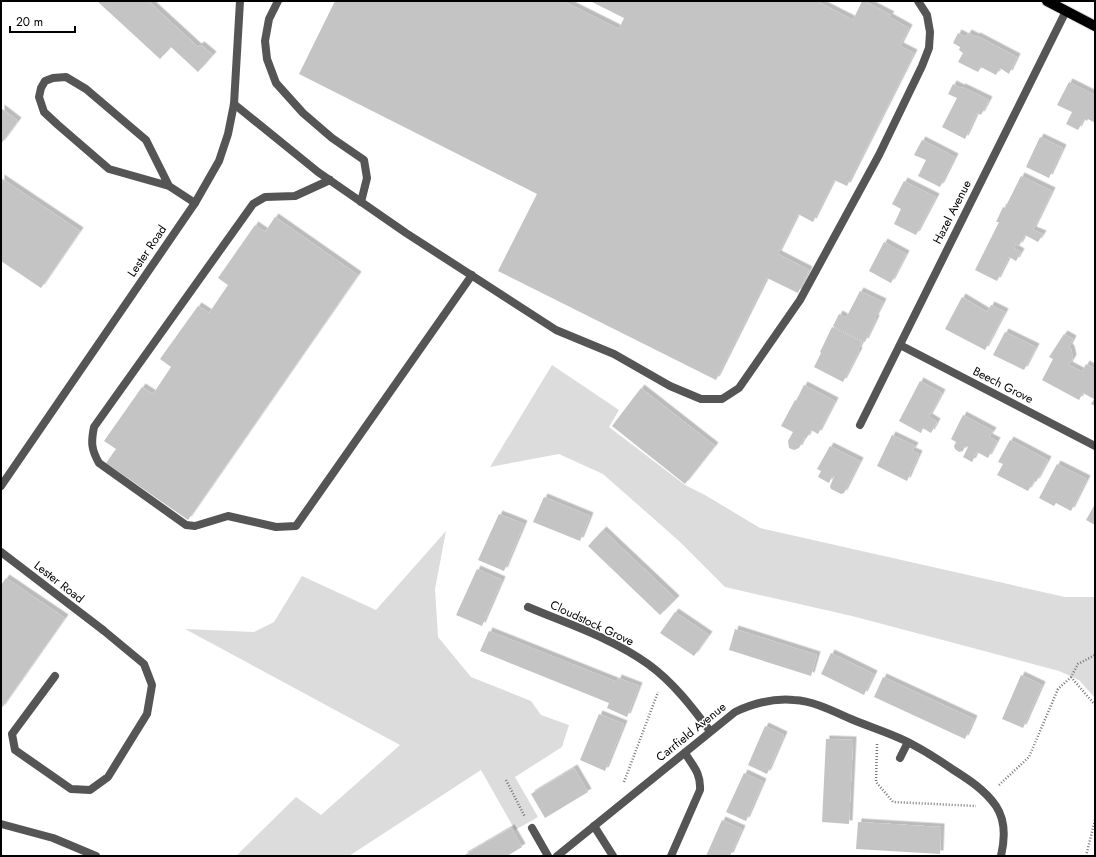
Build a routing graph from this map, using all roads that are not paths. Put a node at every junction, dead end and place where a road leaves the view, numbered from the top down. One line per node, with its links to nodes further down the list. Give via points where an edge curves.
1 (240, 1): 7 (street, Lester Road)
2 (278, 1): 10 (street, via 269,19 265,41 267,59 276,83 303,113 332,138 364,160 367,178)
3 (918, 1): 12 (street, via 927,15 929,48 879,155 800,300 739,388 722,399 700,399 670,386 614,354 556,330)
4 (1047, 1): 5 (main road)
5 (1066, 11): 6 (main road); 13 (street, Hazel Avenue)
6 (1095, 26)
7 (234, 104): 8 (street); 11 (street, Lester Road, via 219,161)
8 (330, 180): 10 (street); 12 (street, via 295,196 265,197 253,204 94,427 91,440 93,453 99,463 186,525 195,526 228,516 276,527 296,526)
9 (169, 186): 9 (street, via 109,169 44,112 39,97 45,81 66,77 86,89 146,140); 11 (street)
10 (361, 202): 12 (street)
11 (195, 203): 16 (street, Lester Road)
12 (472, 275)
13 (900, 345): 14 (street, Hazel Avenue); 15 (street, Beech Grove)
14 (860, 425)
15 (1095, 446)
16 (1, 486)
17 (1, 552): 19 (street, Lester Road, via 144,664 152,685 147,714 108,777 90,790 71,789 15,750 12,734)
18 (528, 607): 20 (street, Cloudstock Grove, via 615,644 648,664 685,698)
19 (55, 676)
20 (710, 732): 21 (street, Carrfield Avenue, via 748,705 780,699 814,704); 22 (street, Carrfield Avenue)
21 (908, 742): 23 (street); 32 (street, Carrfield Avenue, via 966,777 988,795 997,808 1004,830)
22 (685, 753): 25 (street, Carrfield Avenue); 31 (street, via 698,773 700,790)
23 (900, 758)
24 (1, 824): 27 (street, via 53,838)
25 (594, 826): 29 (street, Carrfield Avenue); 30 (street)
26 (532, 828): 28 (street)
27 (96, 856)
28 (548, 856)
29 (557, 856)
30 (613, 856)
31 (671, 856)
32 (1001, 856)

